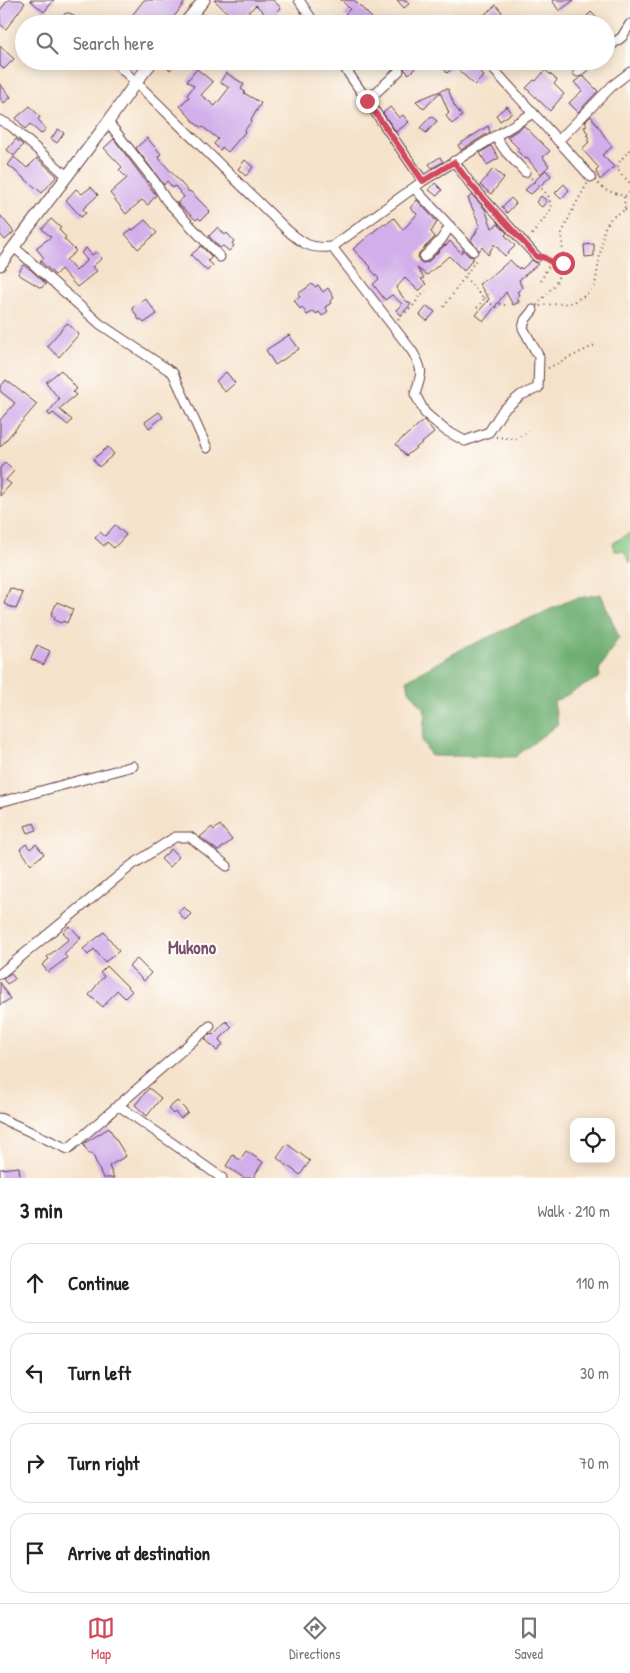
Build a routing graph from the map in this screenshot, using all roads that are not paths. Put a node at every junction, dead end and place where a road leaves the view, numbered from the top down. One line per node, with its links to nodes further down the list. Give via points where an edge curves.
1 (204, 0): 3 (street)
2 (299, 0): 4 (street)
3 (192, 15)
4 (309, 15)
5 (630, 24): 6 (street)
6 (615, 42)
7 (123, 70): 15 (street)
8 (146, 70): 15 (street)
9 (346, 70): 16 (street)
10 (494, 70): 17 (street)
11 (580, 70): 13 (street)
12 (399, 71): 16 (street)
13 (578, 72)
14 (630, 72): 21 (street, via 612,85)
15 (136, 82): 19 (street); 30 (street, via 287,230 303,243)
16 (367, 101): 26 (street)
17 (533, 113): 20 (street); 21 (street)
18 (0, 120): 24 (street)
19 (108, 122): 24 (street); 32 (street, via 166,200)
20 (495, 136): 22 (street); 23 (street)
21 (558, 141): 25 (street)
22 (454, 162): 26 (street); 34 (street)
23 (525, 172)
24 (67, 176): 29 (street)
25 (591, 177)
26 (423, 181): 27 (street)
27 (414, 188): 28 (street); 30 (street)
28 (450, 226): 31 (street); 33 (street)
29 (14, 247): 35 (street); 37 (street, via 100,324 173,373)
30 (332, 247): 36 (street, via 412,351 421,373 415,394 425,414 465,441 489,432 503,410 521,395 538,388 540,358 523,328)
31 (473, 251)
32 (220, 257)
33 (424, 257)
34 (537, 257)
35 (0, 265)
36 (533, 310)
37 (208, 448)
38 (133, 766): 39 (street)
39 (0, 802)
40 (227, 866): 41 (street, via 190,836 175,837 132,865)
41 (0, 974)
42 (210, 1026): 43 (street)
43 (118, 1105): 44 (street, via 68,1148); 45 (street)
44 (0, 1118)
45 (222, 1178)

